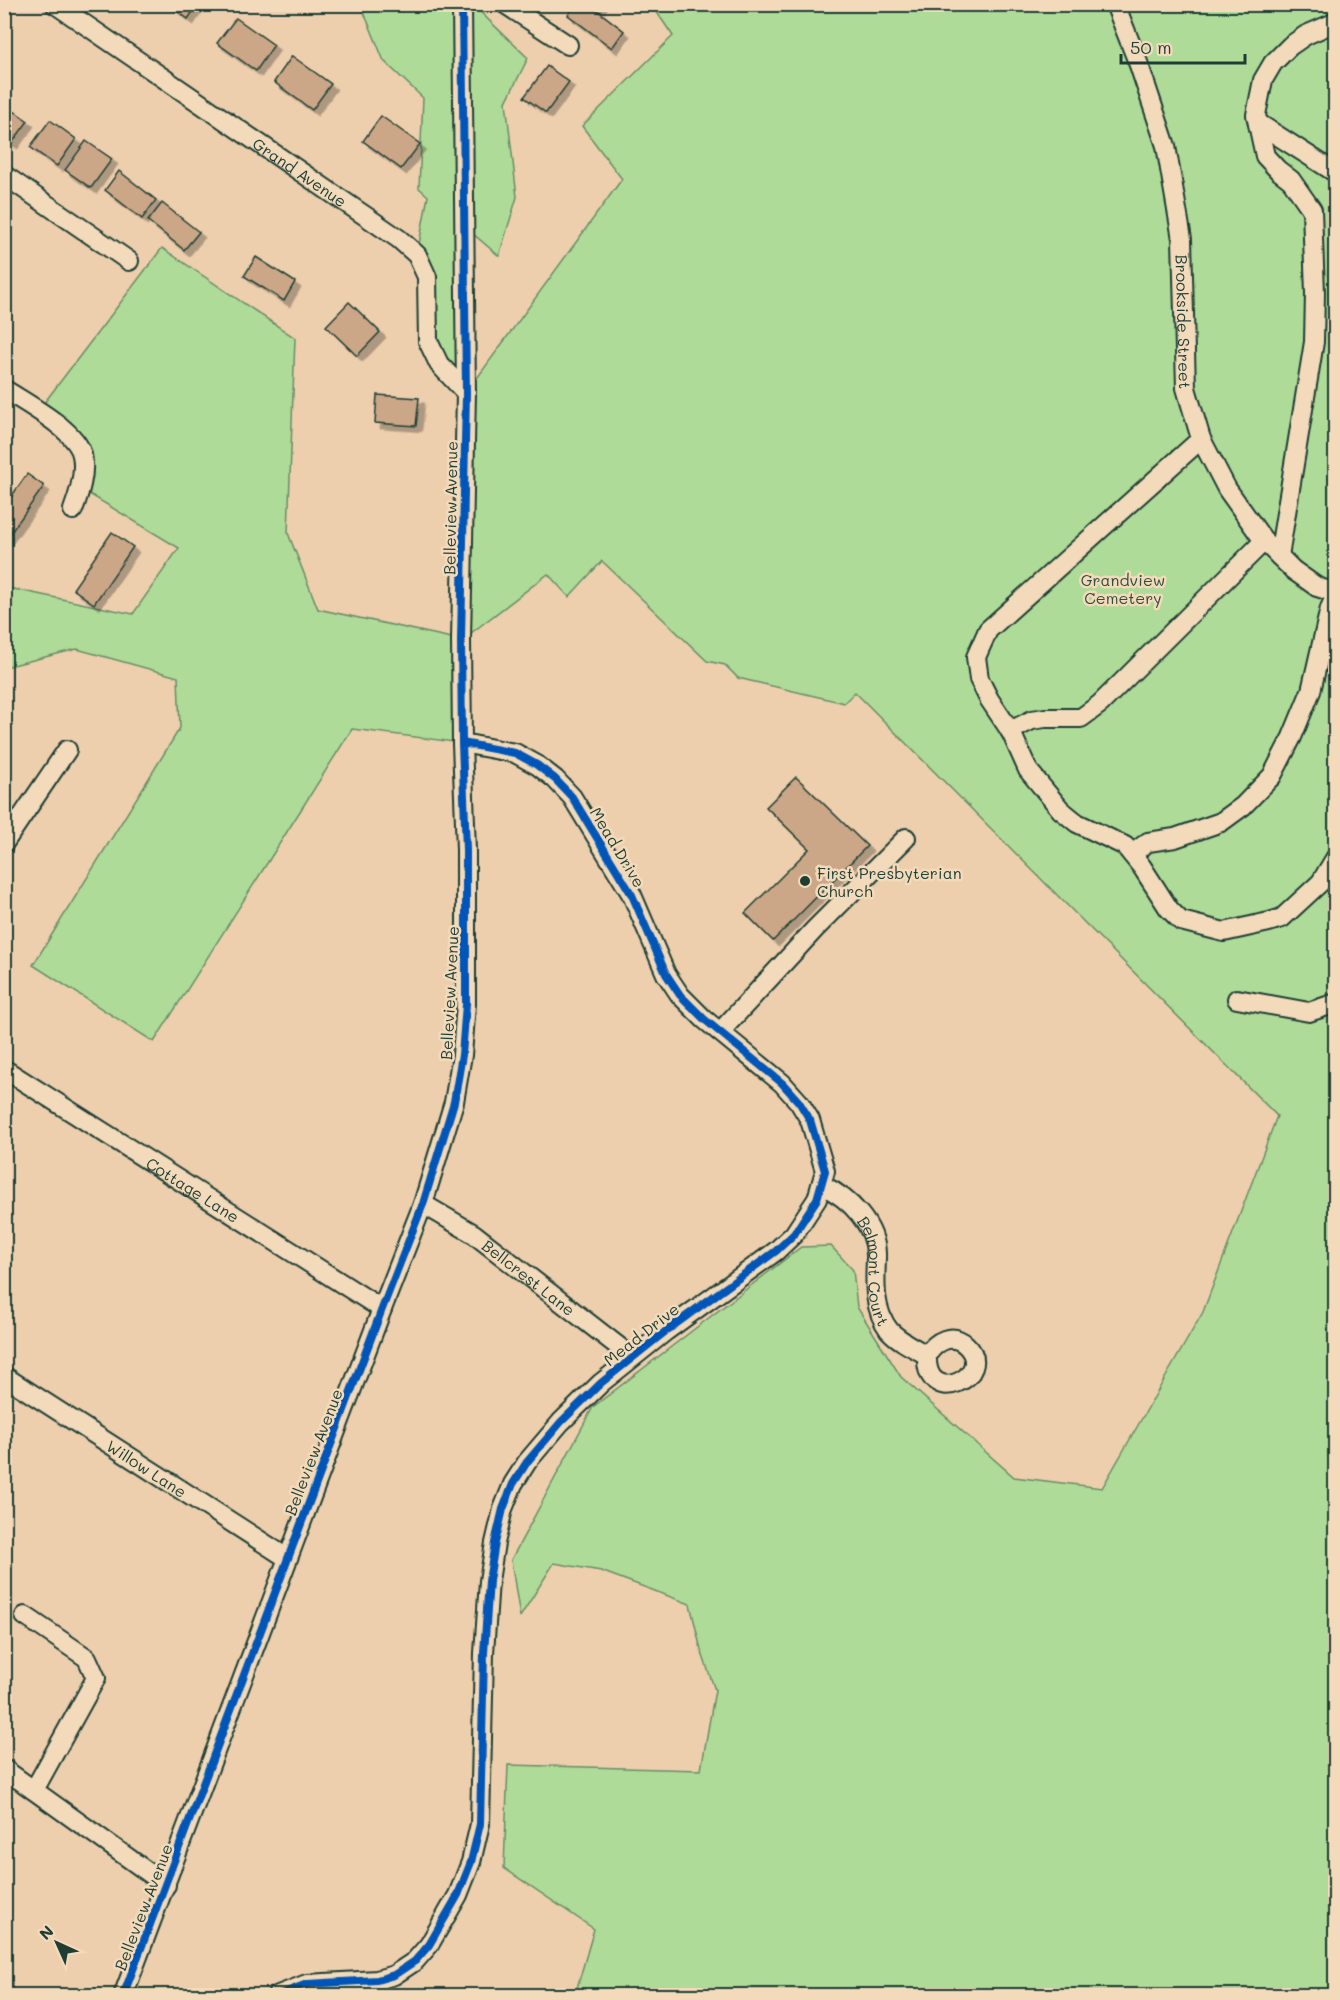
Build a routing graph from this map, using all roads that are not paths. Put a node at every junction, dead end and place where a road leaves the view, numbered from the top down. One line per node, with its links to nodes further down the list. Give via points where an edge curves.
1 (55, 4): 12 (street, Grand Avenue, via 399,238 417,255 427,277 429,341 440,364)
2 (462, 4): 12 (street, Belleview Avenue)
3 (505, 4): 6 (street)
4 (1115, 4): 13 (street, Brookside Street, via 1166,146 1182,239 1186,387)
5 (1335, 22): 7 (street, via 1306,35 1273,63 1259,95)
6 (568, 45)
7 (1258, 123): 8 (street); 16 (street, via 1265,156 1291,180 1312,210 1314,342)
8 (1335, 173)
9 (4, 175): 10 (street)
10 (129, 261)
11 (4, 389): 14 (street, via 67,431 82,454 81,489)
12 (466, 393): 19 (street, Belleview Avenue)
13 (1201, 439): 15 (street, Brookside Street, via 1227,489); 18 (street, via 988,630 976,657 979,680)
14 (73, 510)
15 (1264, 541): 16 (street, Brookside Street); 18 (street, via 1100,704 1081,718 1032,720)
16 (1279, 556): 17 (street, Brookside Street, via 1317,587)
17 (1335, 594): 23 (street, via 1311,691 1272,776 1221,822 1175,838 1148,842)
18 (1010, 731): 23 (street, via 1028,770 1060,810 1077,823 1125,846)
19 (462, 742): 27 (street, Mead Drive, via 515,753 537,765 572,797 632,895 666,974 680,995); 30 (street, Belleview Avenue, via 466,1004 462,1055 454,1102)
20 (68, 750): 22 (street)
21 (906, 838): 27 (street)
22 (4, 843)
23 (1132, 854): 24 (street, via 1180,921 1224,932 1282,918 1321,882)
24 (1335, 857)
25 (1237, 999): 26 (street, via 1309,1012)
26 (1335, 1003)
27 (720, 1032): 29 (street, Mead Drive, via 800,1102 820,1149 825,1171)
28 (4, 1069): 31 (street, Cottage Lane)
29 (822, 1185): 32 (street, Belmont Court, via 849,1203 870,1230 877,1257 876,1296 889,1329 901,1341); 33 (street, Mead Drive, via 806,1218 776,1251)
30 (423, 1204): 31 (street, Belleview Avenue); 33 (street, Bellcrest Lane, via 474,1234)
31 (382, 1309): 35 (street, Belleview Avenue)
32 (927, 1355)
33 (632, 1357): 41 (street, Mead Drive, via 561,1422 527,1462 503,1509 493,1552 485,1633 480,1824 471,1862 443,1922 415,1961 394,1975 377,1980 307,1984)
34 (4, 1376): 35 (street, Willow Lane)
35 (288, 1558): 39 (street, Belleview Avenue)
36 (25, 1616): 38 (street, via 87,1658 96,1678)
37 (4, 1769): 38 (street)
38 (34, 1790): 39 (street)
39 (166, 1885): 40 (street, Belleview Avenue)
40 (123, 1995)
41 (276, 1995)

